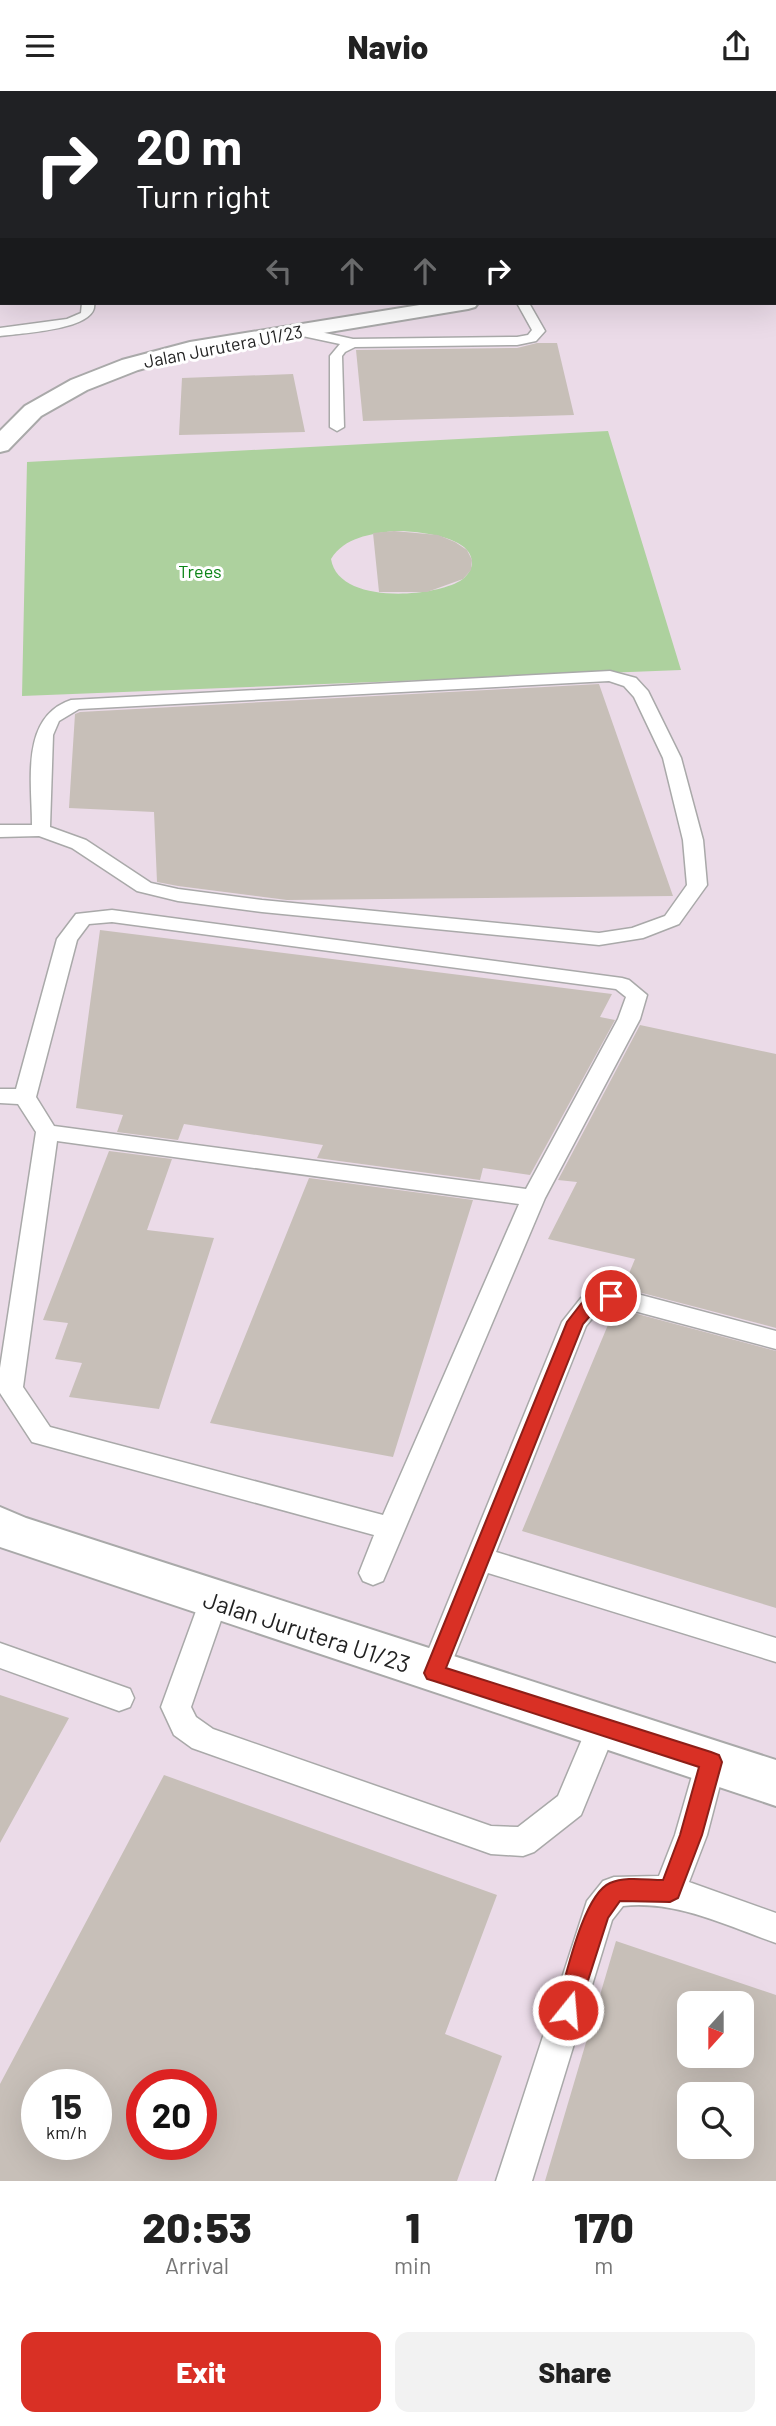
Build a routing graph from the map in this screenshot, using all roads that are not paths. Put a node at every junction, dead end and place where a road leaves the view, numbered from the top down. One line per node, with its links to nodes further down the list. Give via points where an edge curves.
1 (88, 305): 5 (lane, via 86,315 70,322)
2 (456, 305): 4 (street, Jalan Jurutera U1/23)
3 (524, 305): 6 (lane, via 539,331 532,338)
4 (297, 331): 6 (lane); 8 (street, Jalan Jurutera U1/23, via 190,349 130,365 79,385 33,411)
5 (0, 332)
6 (353, 344): 7 (lane, via 336,356)
7 (337, 426)
8 (0, 445)
9 (41, 830): 9 (lane, via 79,844 144,887 178,895 599,939 636,934 673,920 697,885 693,840 672,758 642,695 630,682 610,676 77,704 60,709 47,727); 10 (lane)
10 (0, 831)
11 (13, 1096): 12 (lane); 13 (lane, via 67,939 83,918 112,916 622,984 637,995 629,1019)
12 (47, 1132): 13 (lane); 16 (lane, via 10,1388 41,1435)
13 (533, 1198): 16 (lane)
14 (776, 1340): 17 (lane, via 611,1296 590,1304 575,1322)
15 (0, 1526): 19 (street, Jalan Jurutera U1/23)
16 (391, 1528): 18 (lane)
17 (481, 1559): 20 (lane); 22 (lane)
18 (373, 1573)
19 (214, 1600): 22 (street, Jalan Jurutera U1/23); 24 (lane, via 176,1707 185,1726 203,1739 491,1840 523,1842 570,1805)
20 (776, 1650)
21 (0, 1655): 23 (lane)
22 (434, 1673): 24 (street, Jalan Jurutera U1/23)
23 (119, 1698)
24 (601, 1727): 25 (street, Jalan Jurutera U1/23)
25 (711, 1762): 26 (street, Jalan Jurutera U1/23); 27 (lane)
26 (776, 1783)
27 (670, 1891): 28 (lane); 29 (lane, via 614,1892 598,1912)
28 (776, 1928)
29 (514, 2181)

